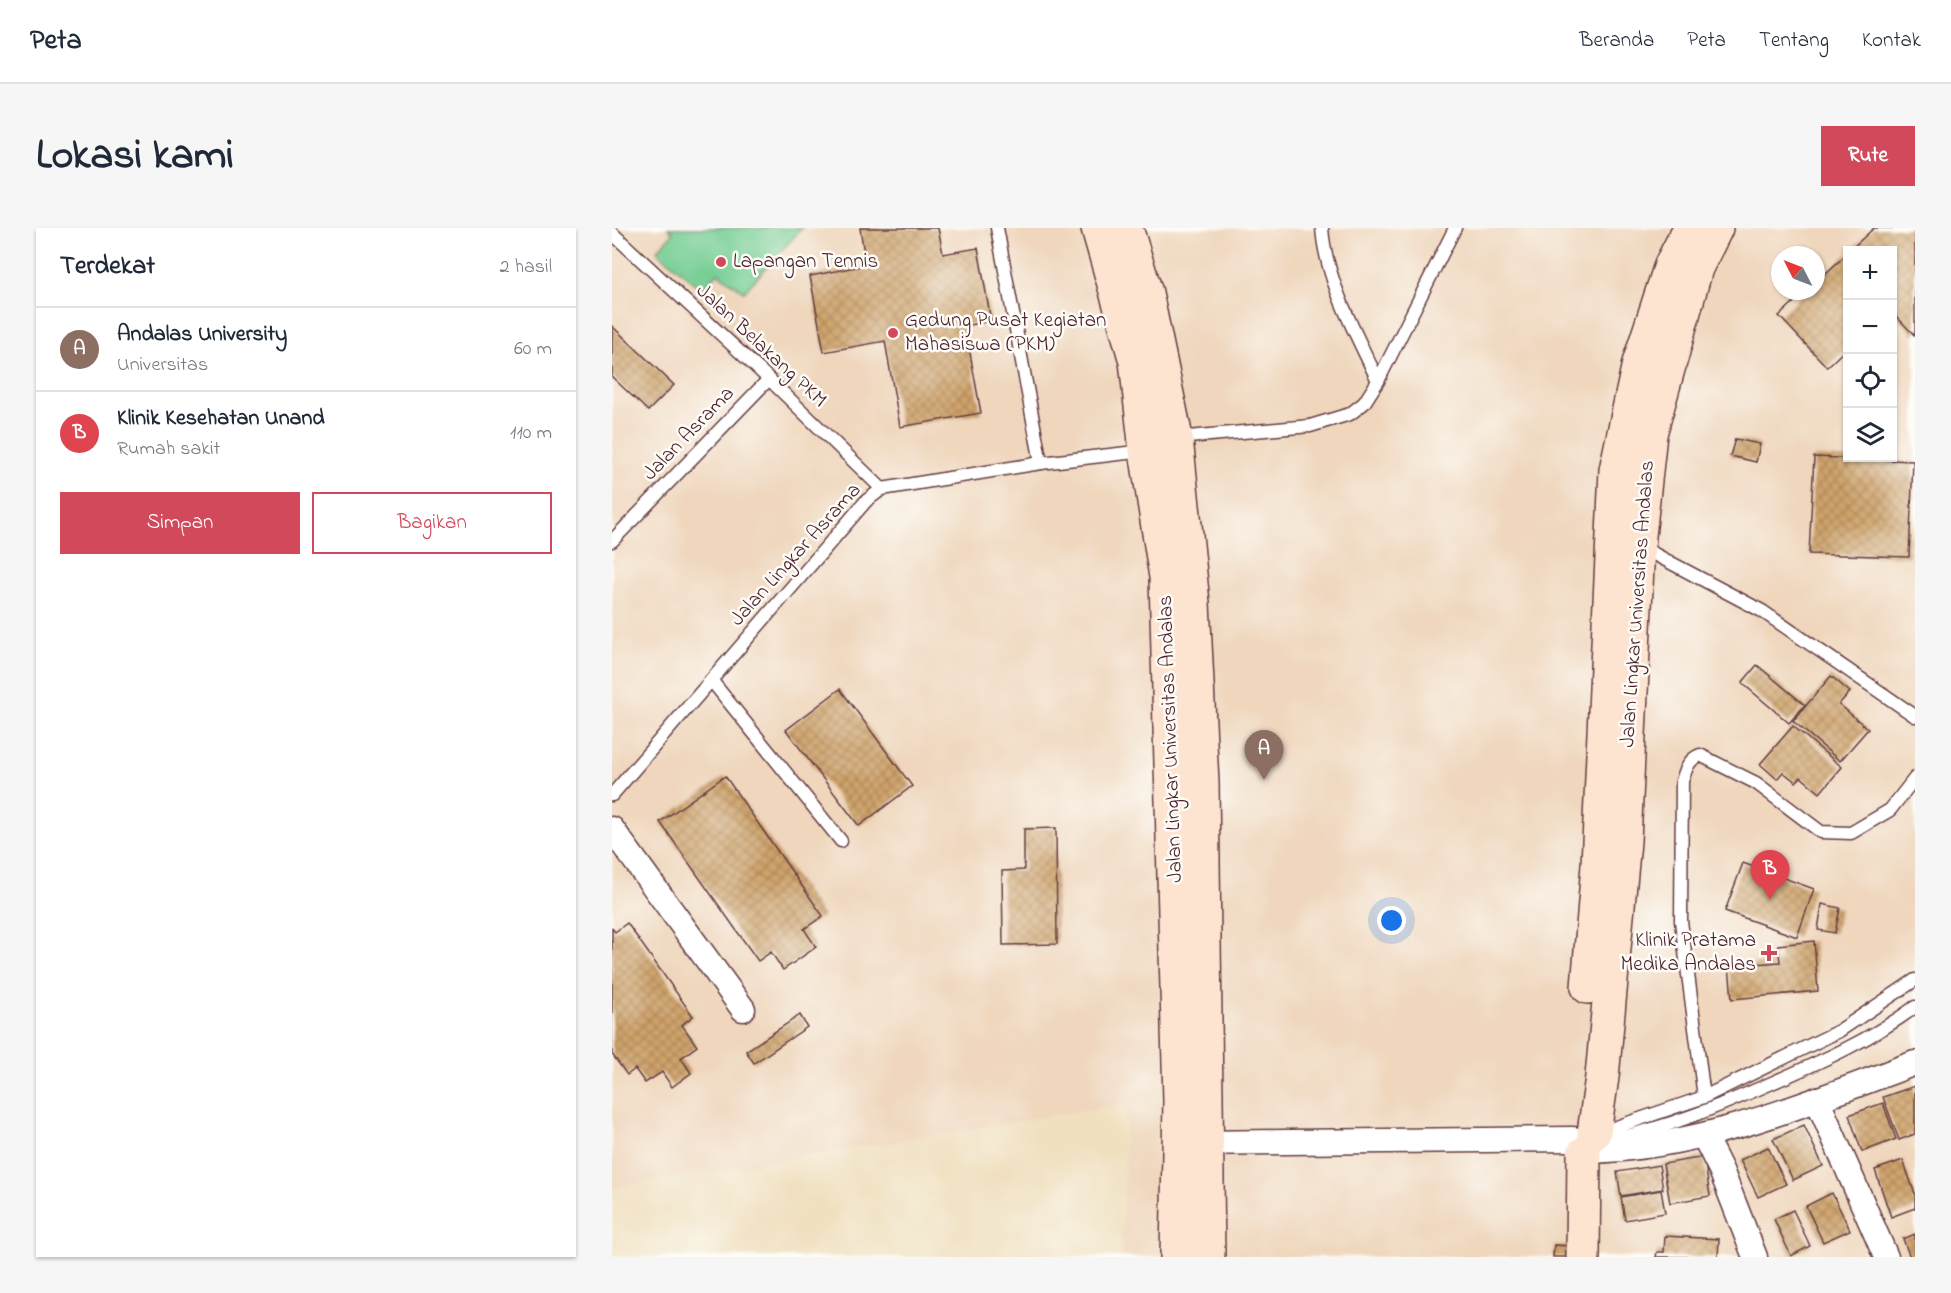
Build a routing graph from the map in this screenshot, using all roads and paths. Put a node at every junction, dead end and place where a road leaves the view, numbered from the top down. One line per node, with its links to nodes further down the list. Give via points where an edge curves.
1 (997, 228): 14 (lane)
2 (1098, 228): 13 (street, Jalan Lingkar Universitas Andalas, via 1136,361)
3 (1126, 228): 12 (street, Jalan Lingkar Universitas Andalas, via 1146,293)
4 (1322, 228): 10 (lane, via 1323,245 1340,299)
5 (1455, 228): 10 (lane)
6 (1690, 228): 11 (street, Jalan Lingkar Universitas Andalas, via 1671,266 1639,363)
7 (1716, 228): 11 (street, Jalan Lingkar Universitas Andalas)
8 (612, 233): 9 (lane, Jalan Belakang PKM)
9 (769, 379): 15 (lane, Jalan Belakang PKM); 16 (lane, Jalan Asrama)
10 (1378, 381): 12 (lane, via 1364,403 1350,414 1310,426)
11 (1648, 388): 17 (street, Jalan Lingkar Universitas Andalas, via 1650,434); 18 (street, Jalan Lingkar Universitas Andalas, via 1616,470)
12 (1176, 438): 22 (street, Jalan Lingkar Universitas Andalas, via 1193,603)
13 (1146, 451): 14 (lane, Jalan Lingkar Asrama); 22 (street, Jalan Lingkar Universitas Andalas, via 1166,577)
14 (1041, 463): 15 (lane, Jalan Lingkar Asrama)
15 (882, 489): 19 (lane, Jalan Lingkar Asrama, via 866,501)
16 (612, 541)
17 (1638, 545): 18 (street, Jalan Lingkar Universitas Andalas); 20 (lane, via 1762,611)
18 (1619, 675): 33 (street, Jalan Lingkar Universitas Andalas, via 1623,852 1602,1077)
19 (711, 680): 23 (lane, Jalan Lingkar Asrama); 25 (lane)
20 (1915, 716)
21 (1915, 778): 30 (lane, via 1890,810 1851,833 1821,832 1737,773 1700,755 1687,765 1682,780 1681,921)
22 (1187, 784): 34 (street, Jalan Lingkar Universitas Andalas)
23 (612, 795)
24 (612, 829): 28 (street)
25 (841, 841)
26 (1915, 980): 30 (lane, via 1839,1030)
27 (1915, 1007): 33 (lane, via 1873,1035 1702,1113 1624,1137)
28 (743, 1009)
29 (1915, 1063): 31 (street)
30 (1704, 1097): 33 (lane)
31 (1817, 1099): 32 (street); 39 (street)
32 (1704, 1136): 33 (street, via 1619,1151); 38 (street)
33 (1587, 1141): 34 (street); 37 (street, Jalan Lingkar Universitas Andalas)
34 (1194, 1143): 35 (street, Jalan Lingkar Universitas Andalas); 36 (street, Jalan Lingkar Universitas Andalas)
35 (1177, 1257)
36 (1208, 1257)
37 (1583, 1257)
38 (1755, 1257)
39 (1886, 1257)

